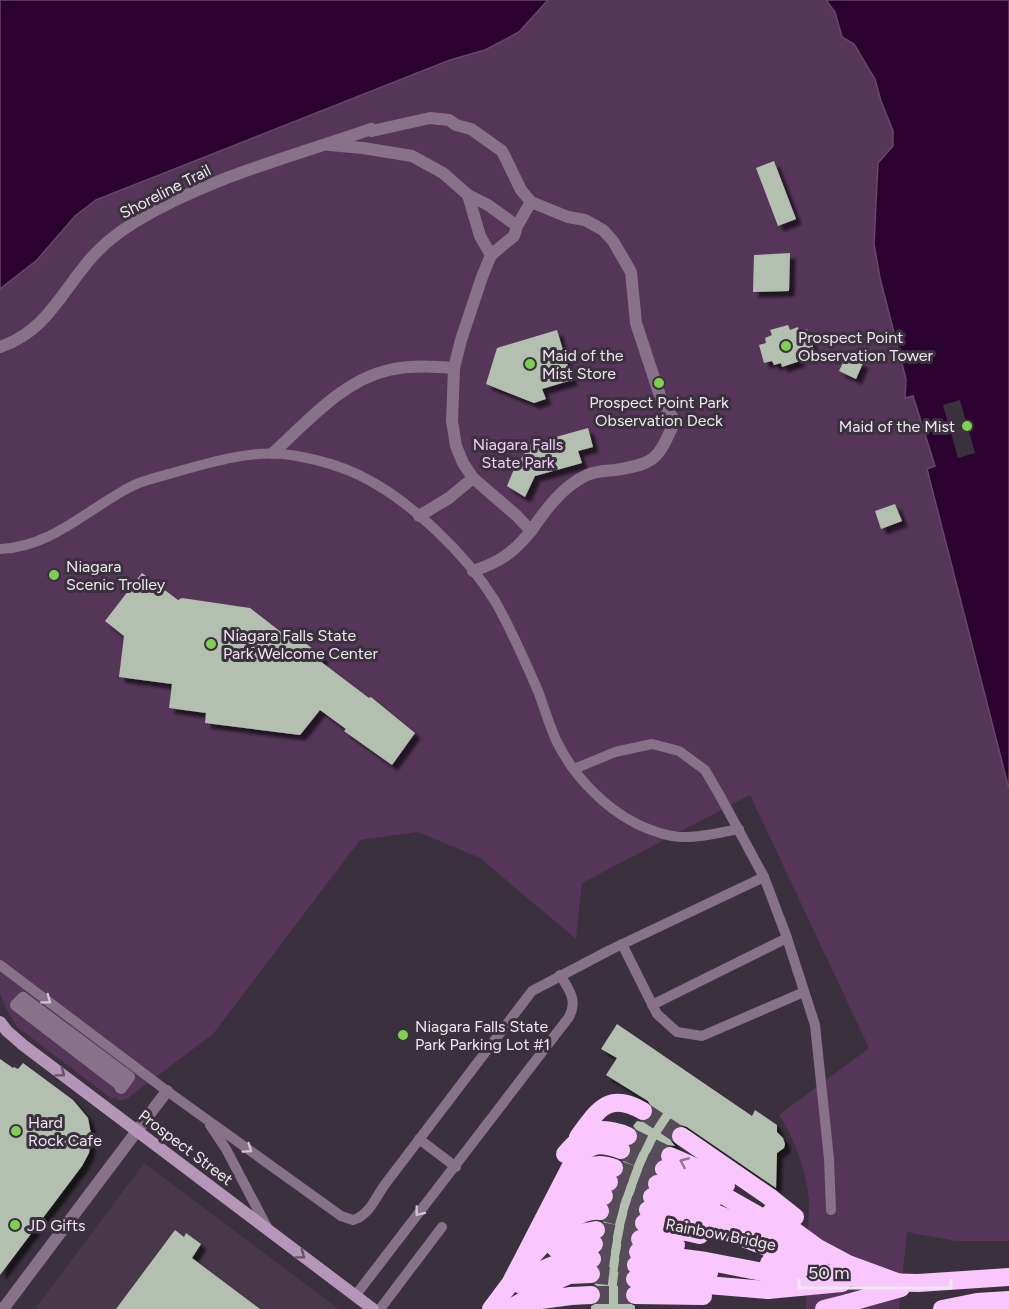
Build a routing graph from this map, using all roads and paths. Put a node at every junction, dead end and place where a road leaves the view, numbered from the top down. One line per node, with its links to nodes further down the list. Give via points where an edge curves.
1 (316, 147): 2 (street, via 332,145 412,156 442,173); 3 (street, Shoreline Trail, via 371,129 430,118 449,120 471,129 502,151); 6 (street, Shoreline Trail, via 212,185 134,223 98,250 50,314 33,329)
2 (468, 195): 4 (street); 5 (street, via 480,236)
3 (531, 202): 4 (street); 11 (street, via 585,220 613,241 631,272 636,323 662,402 675,421 654,460 587,475 559,496)
4 (517, 226): 5 (street, via 514,236)
5 (491, 255): 7 (street)
6 (0, 347)
7 (454, 368): 8 (street, via 418,366 376,374 343,392); 9 (street, via 452,421 456,446)
8 (273, 453): 10 (lane, via 315,460 360,475); 12 (lane, via 228,458 146,480 112,497 67,528 28,545)
9 (473, 478): 10 (street); 11 (street)
10 (419, 516): 13 (lane)
11 (531, 531): 13 (street, via 508,555)
12 (0, 549)
13 (473, 571): 14 (lane, via 506,621 557,742)
14 (574, 769): 15 (lane, via 607,804 651,830 686,837); 15 (lane, via 615,752 652,744 679,751 705,770)
15 (739, 829): 16 (lane)
16 (764, 877): 17 (lane); 18 (lane)
17 (787, 938): 21 (lane); 22 (lane)
18 (622, 944): 20 (lane); 22 (lane)
19 (0, 965): 25 (lane, one-way to 25)
20 (560, 975): 30 (lane, via 528,995); 32 (lane, via 573,999 572,1013)
21 (804, 992): 22 (lane, via 702,1036 677,1032); 33 (lane, via 815,1025)
22 (652, 1005)
23 (0, 1022): 28 (main road, Prospect Street, one-way to 28, via 23,1045)
24 (129, 1077): 24 (street, via 22,998 16,1005 121,1088)
25 (167, 1091): 27 (lane); 28 (street)
26 (643, 1111): 31 (highway, via 623,1102 605,1106)
27 (207, 1120): 30 (lane, one-way to 30, via 345,1219 353,1220 374,1202); 37 (lane)
28 (137, 1130): 37 (main road, Prospect Street); 51 (street)
29 (681, 1136): 38 (highway)
30 (419, 1139): 32 (lane)
31 (566, 1153): 36 (highway, via 552,1175); 36 (highway, via 594,1130 612,1130 625,1143 597,1144 579,1156 567,1171)
32 (456, 1167): 48 (lane, one-way to 48)
33 (831, 1210)
34 (647, 1224): 38 (highway, via 715,1227); 38 (highway, Rainbow Bridge, via 709,1250); 38 (highway, via 720,1203); 38 (highway, via 705,1273); 38 (highway, via 706,1296); 38 (highway, one-way to 34, via 702,1170)
35 (442, 1227): 53 (lane)
36 (550, 1227): 36 (highway, via 583,1185 593,1181 607,1189 587,1212); 41 (highway); 44 (highway)
37 (269, 1230): 48 (main road, Prospect Street, one-way to 48)
38 (767, 1248): 40 (highway, bridge); 40 (highway, bridge); 43 (highway, Rainbow Bridge, bridge); 45 (highway, bridge); 45 (highway, bridge, via 825,1284)
39 (593, 1252): 41 (highway, via 575,1246); 44 (highway, via 574,1234); 54 (highway, via 568,1275)
40 (815, 1254): 43 (highway, bridge); 45 (highway, bridge)
41 (536, 1262): 44 (highway)
42 (1009, 1277): 46 (highway, Rainbow Bridge)
43 (851, 1278): 45 (highway, Rainbow Bridge, bridge)
44 (516, 1282): 54 (highway)
45 (873, 1283): 46 (highway); 46 (highway, Rainbow Bridge, bridge); 50 (highway)
46 (918, 1283)
47 (591, 1295): 54 (highway, via 534,1300)
48 (355, 1296): 52 (main road, Prospect Street)
49 (1009, 1300): 56 (highway)
50 (845, 1307): 55 (highway, bridge)
51 (3, 1309)
52 (373, 1309)
53 (380, 1309)
54 (501, 1309)
55 (824, 1309)
56 (942, 1309)

